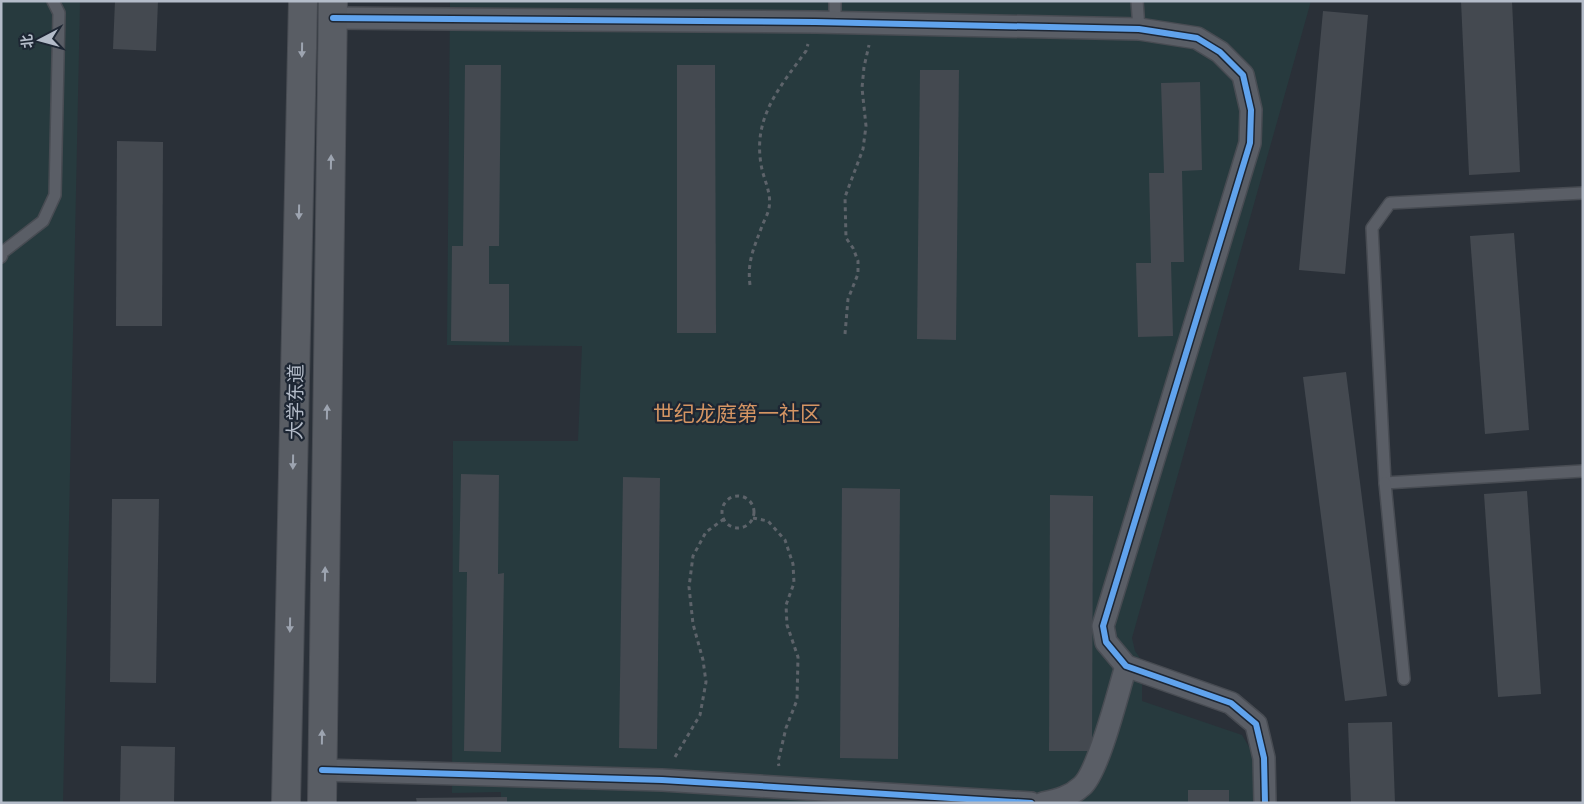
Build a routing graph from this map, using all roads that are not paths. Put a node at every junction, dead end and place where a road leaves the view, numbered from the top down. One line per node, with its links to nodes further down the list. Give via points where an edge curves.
1 (53, 1): 9 (lane, via 59,13 55,195 43,221)
2 (303, 1): 15 (main road, 大学东道, one-way to 15)
3 (835, 1): 6 (lane)
4 (1137, 1): 7 (lane)
5 (333, 10): 6 (street); 14 (main road, 大学东道, one-way to 5)
6 (825, 22): 7 (street)
7 (1140, 29): 12 (street, via 1197,38 1220,52 1243,75 1251,110 1250,143 1103,626 1106,642)
8 (1583, 193): 11 (lane, via 1390,203 1372,228)
9 (1, 257)
10 (1583, 470): 11 (lane)
11 (1385, 483): 13 (lane)
12 (1126, 666): 18 (street, via 1096,763 1083,786 1065,798); 19 (street, via 1231,703 1256,724 1264,758)
13 (1404, 679)
14 (322, 770): 16 (main road, 大学东道); 17 (street, via 662,780)
15 (286, 803)
16 (322, 803)
17 (1031, 803)
18 (1043, 803)
19 (1265, 803)

